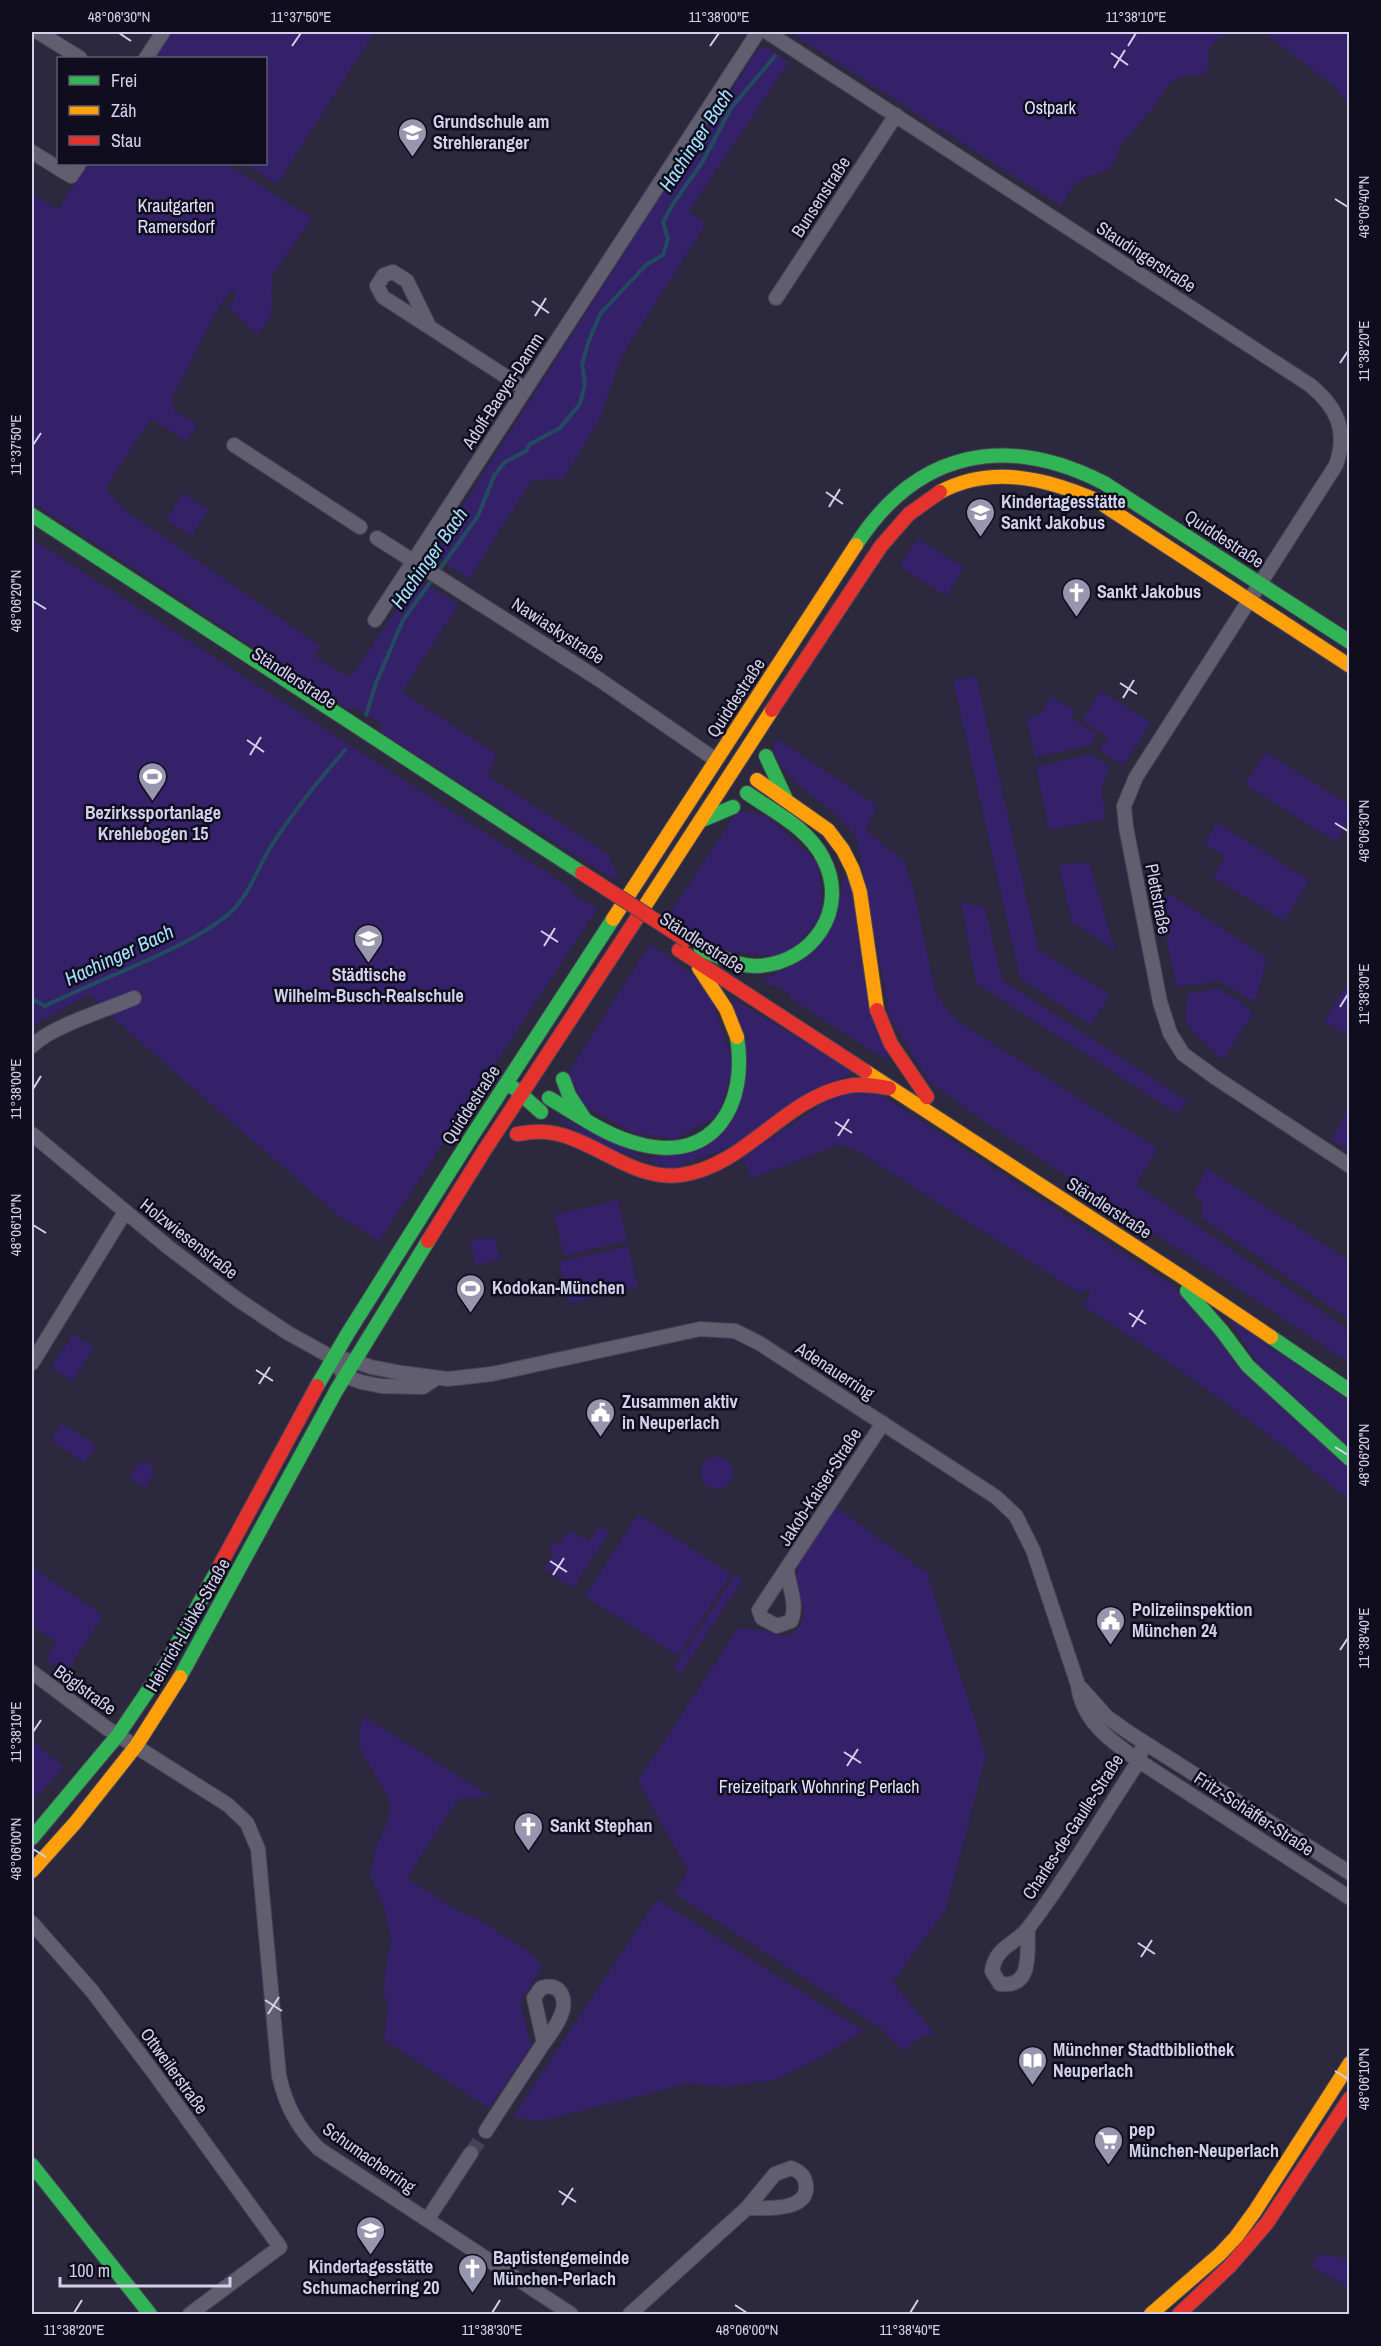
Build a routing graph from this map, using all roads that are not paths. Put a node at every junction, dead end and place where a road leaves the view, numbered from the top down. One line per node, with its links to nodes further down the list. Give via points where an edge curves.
1 (38, 32): 5 (street)
2 (163, 32): 6 (street)
3 (758, 32): 12 (street, Adolf-Baeyer-Damm)
4 (767, 32): 7 (street, Staudingerstraße)
5 (78, 57)
6 (147, 57)
7 (896, 115): 10 (street, Bunsenstraße); 19 (street, Staudingerstraße, via 1328,401 1341,432 1336,465)
8 (32, 152): 9 (street, via 71,176)
9 (78, 165)
10 (776, 298)
11 (429, 326): 12 (street)
12 (525, 389): 18 (street, Adolf-Baeyer-Damm)
13 (234, 445): 15 (street)
14 (32, 515): 30 (main road, Ständlerstraße)
15 (360, 527)
16 (32, 529): 30 (main road, Ständlerstraße)
17 (377, 538): 18 (street, Nawiaskystraße)
18 (414, 560): 21 (street, Adolf-Baeyer-Damm); 25 (street, Nawiaskystraße)
19 (1260, 584): 20 (street, Plettstraße); 22 (main road, Quiddestraße); 25 (main road, Quiddestraße, via 1085,472 1021,454 962,460 927,474 892,501 866,529)
20 (1250, 600): 23 (main road, Quiddestraße); 24 (main road, Quiddestraße, via 1078,491 1019,476 969,481 938,493 919,506 883,542); 43 (street, Plettstraße, via 1136,777 1124,806 1126,827 1160,1002 1170,1033 1183,1054)
21 (375, 620)
22 (1350, 642)
23 (1350, 666)
24 (760, 730): 26 (main road, Quiddestraße); 27 (main road, via 765,756)
25 (716, 760): 26 (main road); 35 (main road, Quiddestraße)
26 (731, 773): 27 (main road, via 757,780); 28 (main road, via 747,793); 29 (main road, Quiddestraße)
27 (786, 800): 38 (main road, via 828,830 852,863 862,896 878,1010 903,1063)
28 (774, 813): 29 (main road, via 734,807); 31 (main road, via 809,839 826,864 833,887 831,912 823,932 802,954 774,965 756,966)
29 (700, 821): 33 (main road, Quiddestraße)
30 (579, 878): 31 (main road, Ständlerstraße)
31 (698, 955): 36 (main road, Ständlerstraße); 38 (main road, Ständlerstraße); 39 (main road, via 723,1002 740,1050 738,1093 724,1119 704,1137 675,1148 632,1143)
32 (134, 998): 34 (street, via 70,1024)
33 (561, 1035): 37 (main road, Quiddestraße); 39 (main road, via 563,1078)
34 (32, 1046)
35 (508, 1081): 37 (main road); 46 (main road, Quiddestraße)
36 (892, 1088): 41 (main road, via 848,1086 819,1096 730,1156 707,1168 680,1175 652,1174 627,1167); 45 (main road, Ständlerstraße)
37 (524, 1091): 39 (main road, via 549,1098); 41 (main road, via 541,1112); 42 (main road, Quiddestraße)
38 (927, 1097): 49 (main road, Ständlerstraße)
39 (584, 1118)
40 (32, 1134): 44 (street, Holzwiesenstraße)
41 (596, 1150): 42 (main road, via 555,1133 538,1131 517,1134)
42 (484, 1151): 47 (main road, Quiddestraße)
43 (1350, 1166)
44 (125, 1212): 46 (street, Holzwiesenstraße, via 237,1299); 48 (street)
45 (1179, 1275): 52 (main road, Ständlerstraße); 54 (main road, via 1183,1286 1248,1366)
46 (333, 1358): 47 (street, Adenauerring); 50 (street); 58 (main road, Heinrich-Lübke-Straße, via 166,1664)
47 (354, 1360): 50 (main road, Quiddestraße); 51 (street, Adenauerring)
48 (32, 1363)
49 (1350, 1375)
50 (345, 1376): 51 (street, Adenauerring, via 404,1388 423,1387); 60 (main road, Heinrich-Lübke-Straße, via 195,1652)
51 (435, 1379): 53 (street, Adenauerring, via 492,1374 716,1328 735,1331 759,1343)
52 (1350, 1391)
53 (883, 1423): 55 (street, Jakob-Kaiser-Straße); 57 (street, Adenauerring, via 996,1497 1016,1516 1034,1550)
54 (1350, 1459)
55 (787, 1570)
56 (32, 1672): 58 (street, Böglstraße)
57 (1078, 1685): 59 (street, Adenauerring, via 1107,1717); 61 (street, Adenauerring, via 1090,1719)
58 (118, 1735): 60 (street, Schumacherring); 62 (main road, Heinrich-Lübke-Straße)
59 (1143, 1742): 61 (street, Charles-de-Gaulle-Straße); 64 (street, Fritz-Schäffer-Straße)
60 (136, 1746): 63 (main road, Heinrich-Lübke-Straße); 75 (street, Schumacherring, via 228,1805 254,1836 279,2076 290,2112 319,2149)
61 (1139, 1761): 65 (street, Fritz-Schäffer-Straße); 67 (street, Charles-de-Gaulle-Straße)
62 (32, 1838)
63 (32, 1871)
64 (1350, 1873)
65 (1350, 1898)
66 (32, 1923): 79 (street, Ottweilerstraße, via 92,1991 280,2247)
67 (1028, 1929)
68 (544, 2043): 71 (street)
69 (1350, 2063): 76 (main road, via 1256,2211 1220,2254)
70 (1350, 2098): 77 (main road, via 1267,2223)
71 (486, 2131)
72 (471, 2153): 75 (street)
73 (32, 2165): 78 (main road)
74 (747, 2208): 81 (street)
75 (427, 2220): 80 (street, Schumacherring)
76 (1193, 2277): 77 (main road, via 1195,2291); 82 (main road)
77 (1204, 2292): 83 (main road)
78 (150, 2314)
79 (190, 2314)
80 (571, 2314)
81 (630, 2314)
82 (1151, 2314)
83 (1179, 2314)

